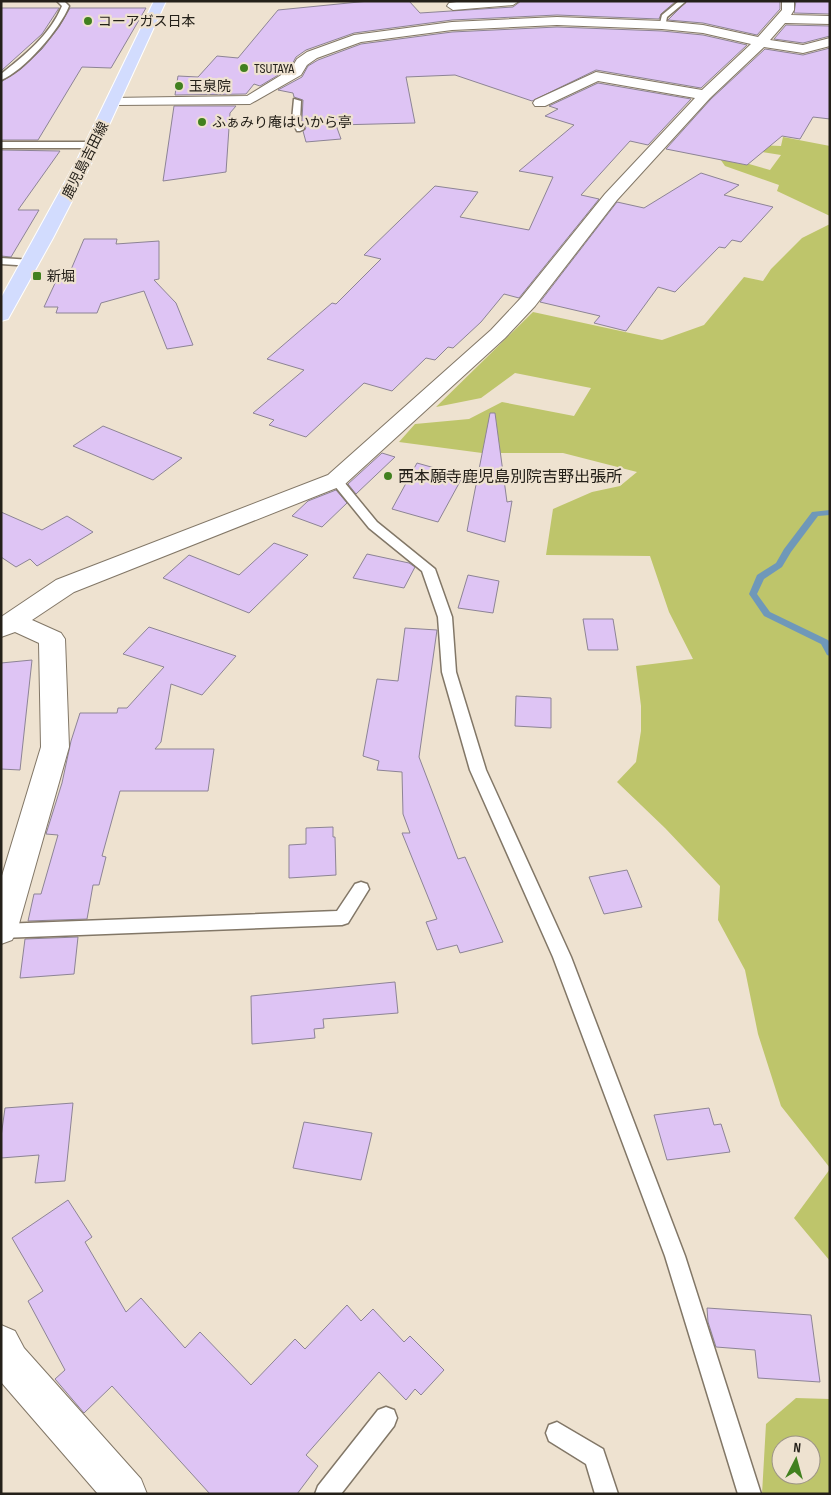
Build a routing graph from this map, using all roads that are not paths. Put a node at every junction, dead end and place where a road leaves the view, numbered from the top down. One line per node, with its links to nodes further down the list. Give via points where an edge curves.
1 (60, 1): 13 (lane, via 66,6 63,16 26,58)
2 (160, 1): 15 (main road, 鹿児島吉田線)
3 (513, 1): 5 (street)
4 (682, 2): 10 (lane, via 664,16)
5 (453, 6)
6 (527, 6): 9 (street)
7 (785, 10): 8 (street); 11 (street)
8 (830, 20)
9 (519, 22): 10 (street); 15 (street, via 359,38 312,55 296,72 250,100)
10 (662, 25): 11 (street, via 686,26)
11 (762, 41): 12 (street, via 803,49); 14 (street)
12 (830, 42)
13 (1, 78)
14 (705, 95): 17 (street, via 596,76); 24 (street, via 611,197 528,302 498,334)
15 (115, 101): 20 (main road, 鹿児島吉田線)
16 (297, 101): 18 (lane, via 296,120)
17 (540, 103)
18 (300, 129)
19 (1, 145): 20 (lane)
20 (94, 145): 22 (main road, 鹿児島吉田線)
21 (1, 261): 22 (lane)
22 (32, 263): 23 (main road, 鹿児島吉田線)
23 (1, 315)
24 (336, 480): 25 (street, via 66,586); 34 (lane, via 373,525 428,569 445,617 449,672 478,770 562,957 675,1256)
25 (7, 625): 27 (street, via 52,639 55,747)
26 (361, 888): 27 (lane, via 342,918)
27 (1, 931)
28 (1, 1346): 31 (street, via 10,1362)
29 (386, 1418): 32 (lane)
30 (557, 1433): 33 (lane, via 595,1457)
31 (126, 1494)
32 (326, 1494)
33 (607, 1494)
34 (750, 1494)

